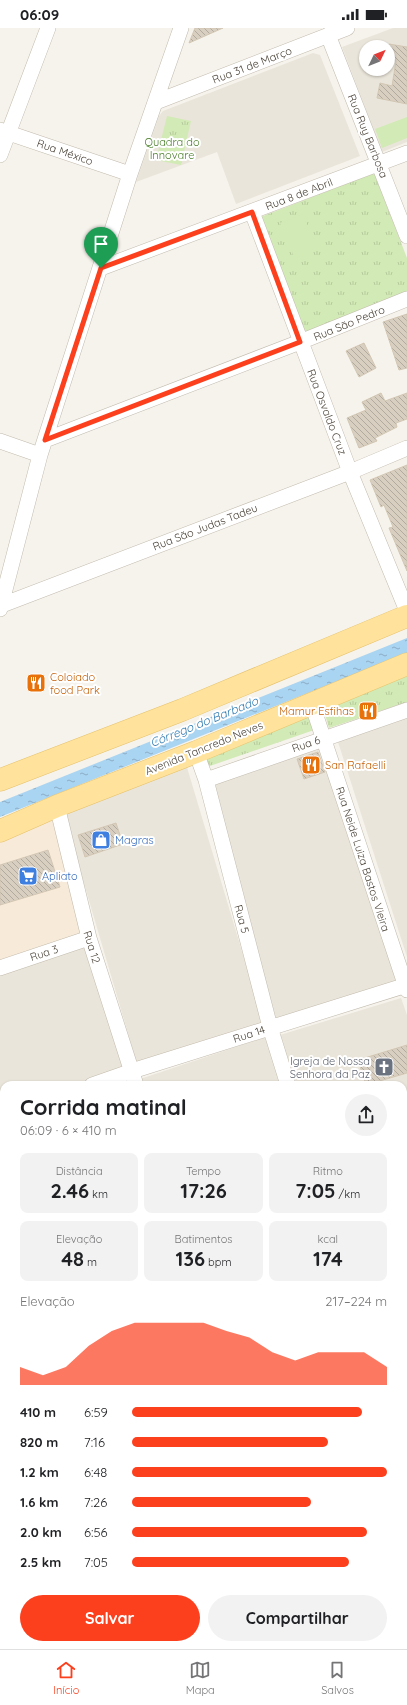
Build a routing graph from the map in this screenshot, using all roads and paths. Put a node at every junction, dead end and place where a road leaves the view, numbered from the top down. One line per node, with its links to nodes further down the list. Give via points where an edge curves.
1 (48, 28): 6 (street)
2 (181, 28): 5 (street)
3 (347, 28): 4 (street, Rua 31 de Março)
4 (328, 36): 5 (street, Rua 31 de Março); 9 (street, Rua Ruy Barbosa)
5 (156, 102): 10 (street)
6 (4, 131): 8 (street); 10 (street, Rua México)
7 (407, 153): 9 (street, Rua 8 de Abril)
8 (0, 155)
9 (379, 164): 11 (street, Rua 8 de Abril); 12 (street, Rua Ruy Barbosa)
10 (130, 174): 13 (street)
11 (252, 212): 13 (street, Rua 8 de Abril); 15 (street, Rua Osvaldo Cruz)
12 (407, 236)
13 (101, 268): 16 (street)
14 (407, 299): 15 (street, Rua São Pedro)
15 (300, 342): 16 (street, Rua São Pedro); 20 (street, Rua Osvaldo Cruz)
16 (45, 440): 19 (street)
17 (0, 441): 19 (street)
18 (407, 448): 20 (street, Rua São Judas Tadeu)
19 (40, 455): 21 (street)
20 (350, 472): 21 (street, Rua São Judas Tadeu); 22 (street, Rua Osvaldo Cruz)
21 (1, 607)
22 (407, 611)
23 (407, 616): 29 (main road, via 182,710)
24 (407, 664): 25 (main road, Avenida Tancredo Neves)
25 (312, 704): 27 (street, Rua Neide Luiza Bastos Vieira); 28 (main road, Avenida Tancredo Neves)
26 (407, 710): 27 (street, Rua 6)
27 (323, 738): 30 (street, Rua 6); 35 (street, Rua Neide Luiza Bastos Vieira)
28 (196, 752): 30 (street, Rua 5); 31 (main road, Avenida Tancredo Neves)
29 (0, 780)
30 (206, 780): 36 (street, Rua 5)
31 (57, 806): 32 (main road, Avenida Tancredo Neves); 33 (street, Rua 12)
32 (0, 831)
33 (89, 938): 34 (street, Rua 3); 37 (street, Rua 12)
34 (0, 968)
35 (406, 987): 36 (street, Rua 14)
36 (270, 1027): 37 (street, Rua 14); 39 (street, Rua 5)
37 (134, 1078): 38 (street, Rua 14)
38 (116, 1081)
39 (287, 1081)

